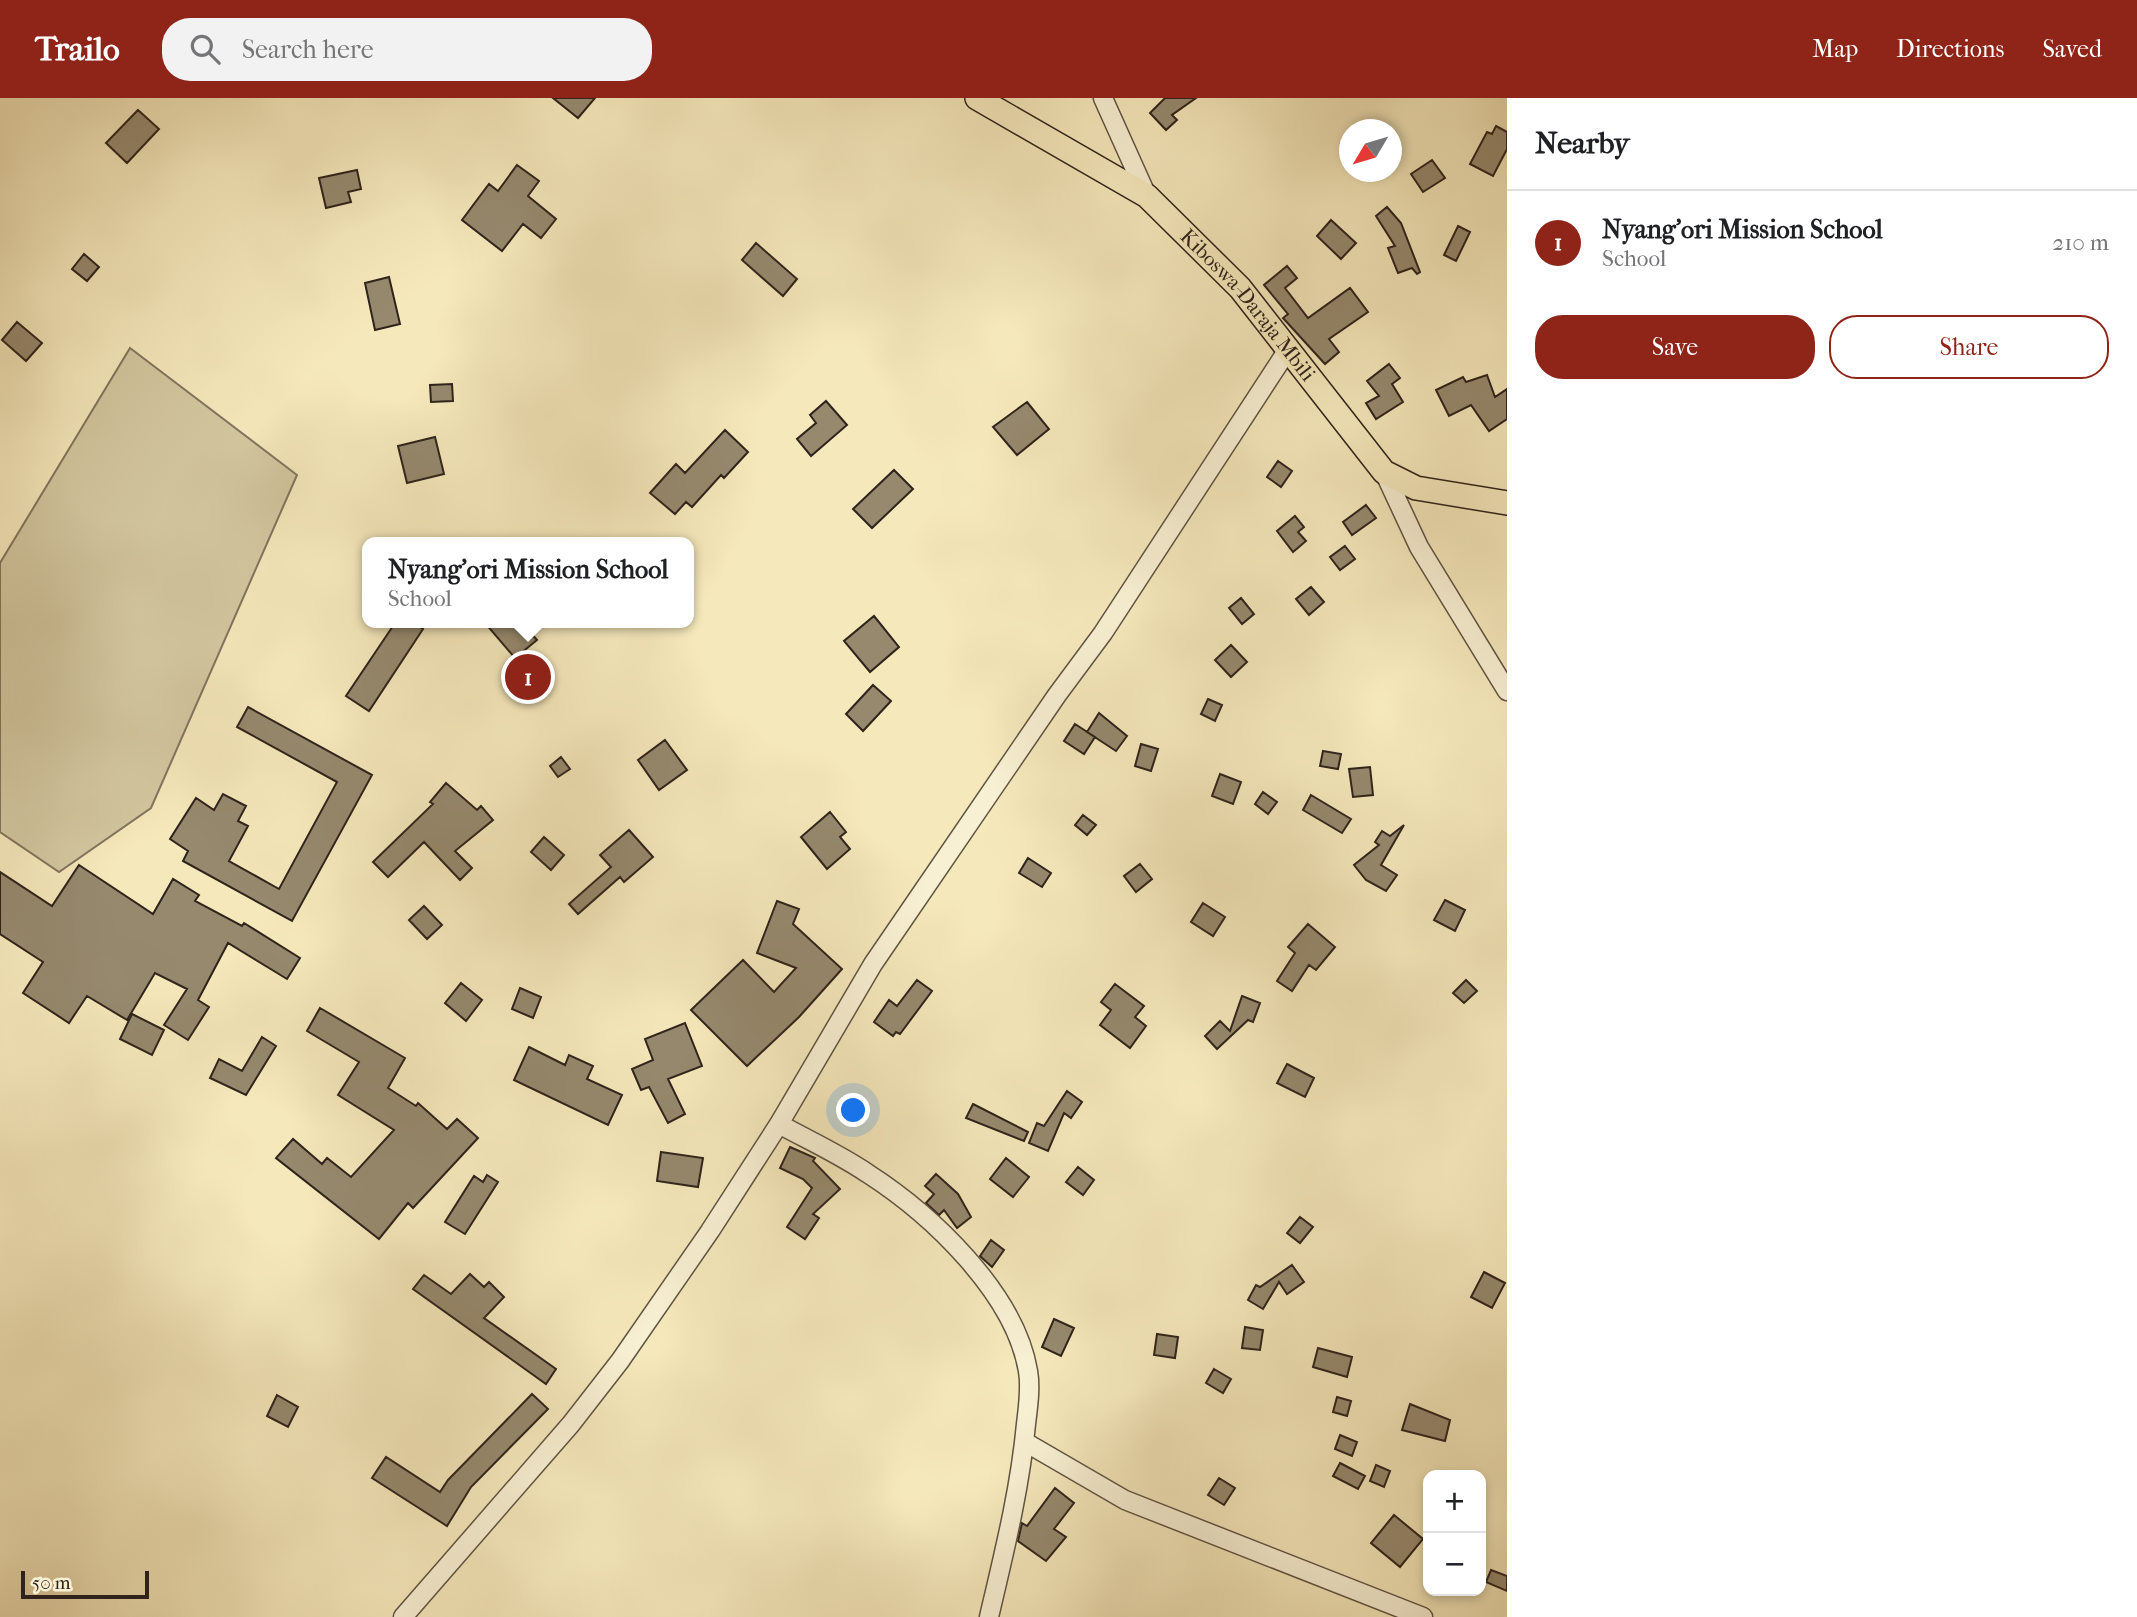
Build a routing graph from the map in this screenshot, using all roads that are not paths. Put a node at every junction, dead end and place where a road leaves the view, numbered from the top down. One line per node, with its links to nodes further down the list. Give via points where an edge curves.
1 (977, 98): 3 (main road, Kiboswa-Daraja Mbili)
2 (1103, 98): 3 (street)
3 (1147, 196): 4 (main road, Kiboswa-Daraja Mbili, via 1240,288)
4 (1287, 351): 5 (main road, Kiboswa-Daraja Mbili); 8 (street, via 1103,633 873,964)
5 (1384, 472): 6 (main road, Kiboswa-Daraja Mbili, via 1416,488); 7 (street, via 1419,547)
6 (1507, 503)
7 (1507, 691)
8 (779, 1124): 9 (street, via 867,1173 918,1212 977,1270 1011,1322 1028,1371); 10 (street, via 620,1361)
9 (1025, 1442): 11 (street); 12 (street, via 1144,1508)
10 (403, 1617)
11 (989, 1617)
12 (1423, 1617)

